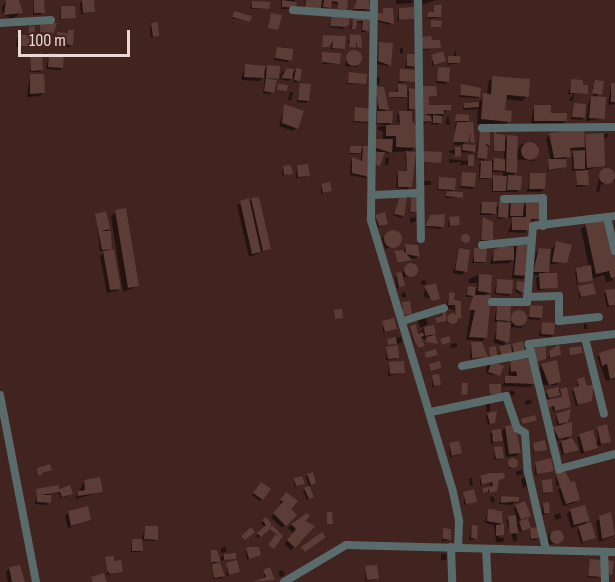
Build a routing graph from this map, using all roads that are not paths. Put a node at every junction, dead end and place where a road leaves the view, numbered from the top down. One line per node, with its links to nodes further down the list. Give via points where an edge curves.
1 (374, 0): 4 (street)
2 (418, 0): 9 (street)
3 (293, 10): 4 (street)
4 (374, 16): 10 (street)
5 (51, 20): 6 (street)
6 (0, 23)
7 (615, 127): 8 (street)
8 (482, 128)
9 (418, 193): 10 (street); 14 (street)
10 (373, 195): 22 (street, via 371,220)
11 (504, 199): 13 (street, via 543,198)
12 (611, 217): 13 (street); 17 (street)
13 (543, 226): 15 (street, via 533,226)
14 (421, 238)
15 (532, 240): 16 (street); 18 (street)
16 (482, 245)
17 (615, 251)
18 (527, 297): 19 (street, via 527,302); 21 (street, via 559,296 559,321)
19 (492, 302)
20 (444, 308): 22 (street)
21 (599, 317)
22 (403, 321): 28 (street)
23 (615, 333): 24 (street)
24 (585, 338): 25 (street, via 529,344); 29 (street)
25 (531, 353): 26 (street); 30 (street, via 559,469)
26 (462, 366)
27 (0, 395): 36 (street)
28 (431, 412): 31 (street, via 459,521); 33 (street, via 506,396 517,428 525,433 528,472)
29 (604, 414)
30 (615, 454)
31 (454, 547): 32 (street); 37 (street, via 346,545); 38 (street)
32 (486, 549): 33 (street); 39 (street)
33 (546, 550): 34 (street)
34 (604, 552): 35 (street); 40 (street)
35 (615, 552)
36 (36, 582)
37 (284, 582)
38 (452, 582)
39 (488, 582)
40 (605, 582)

